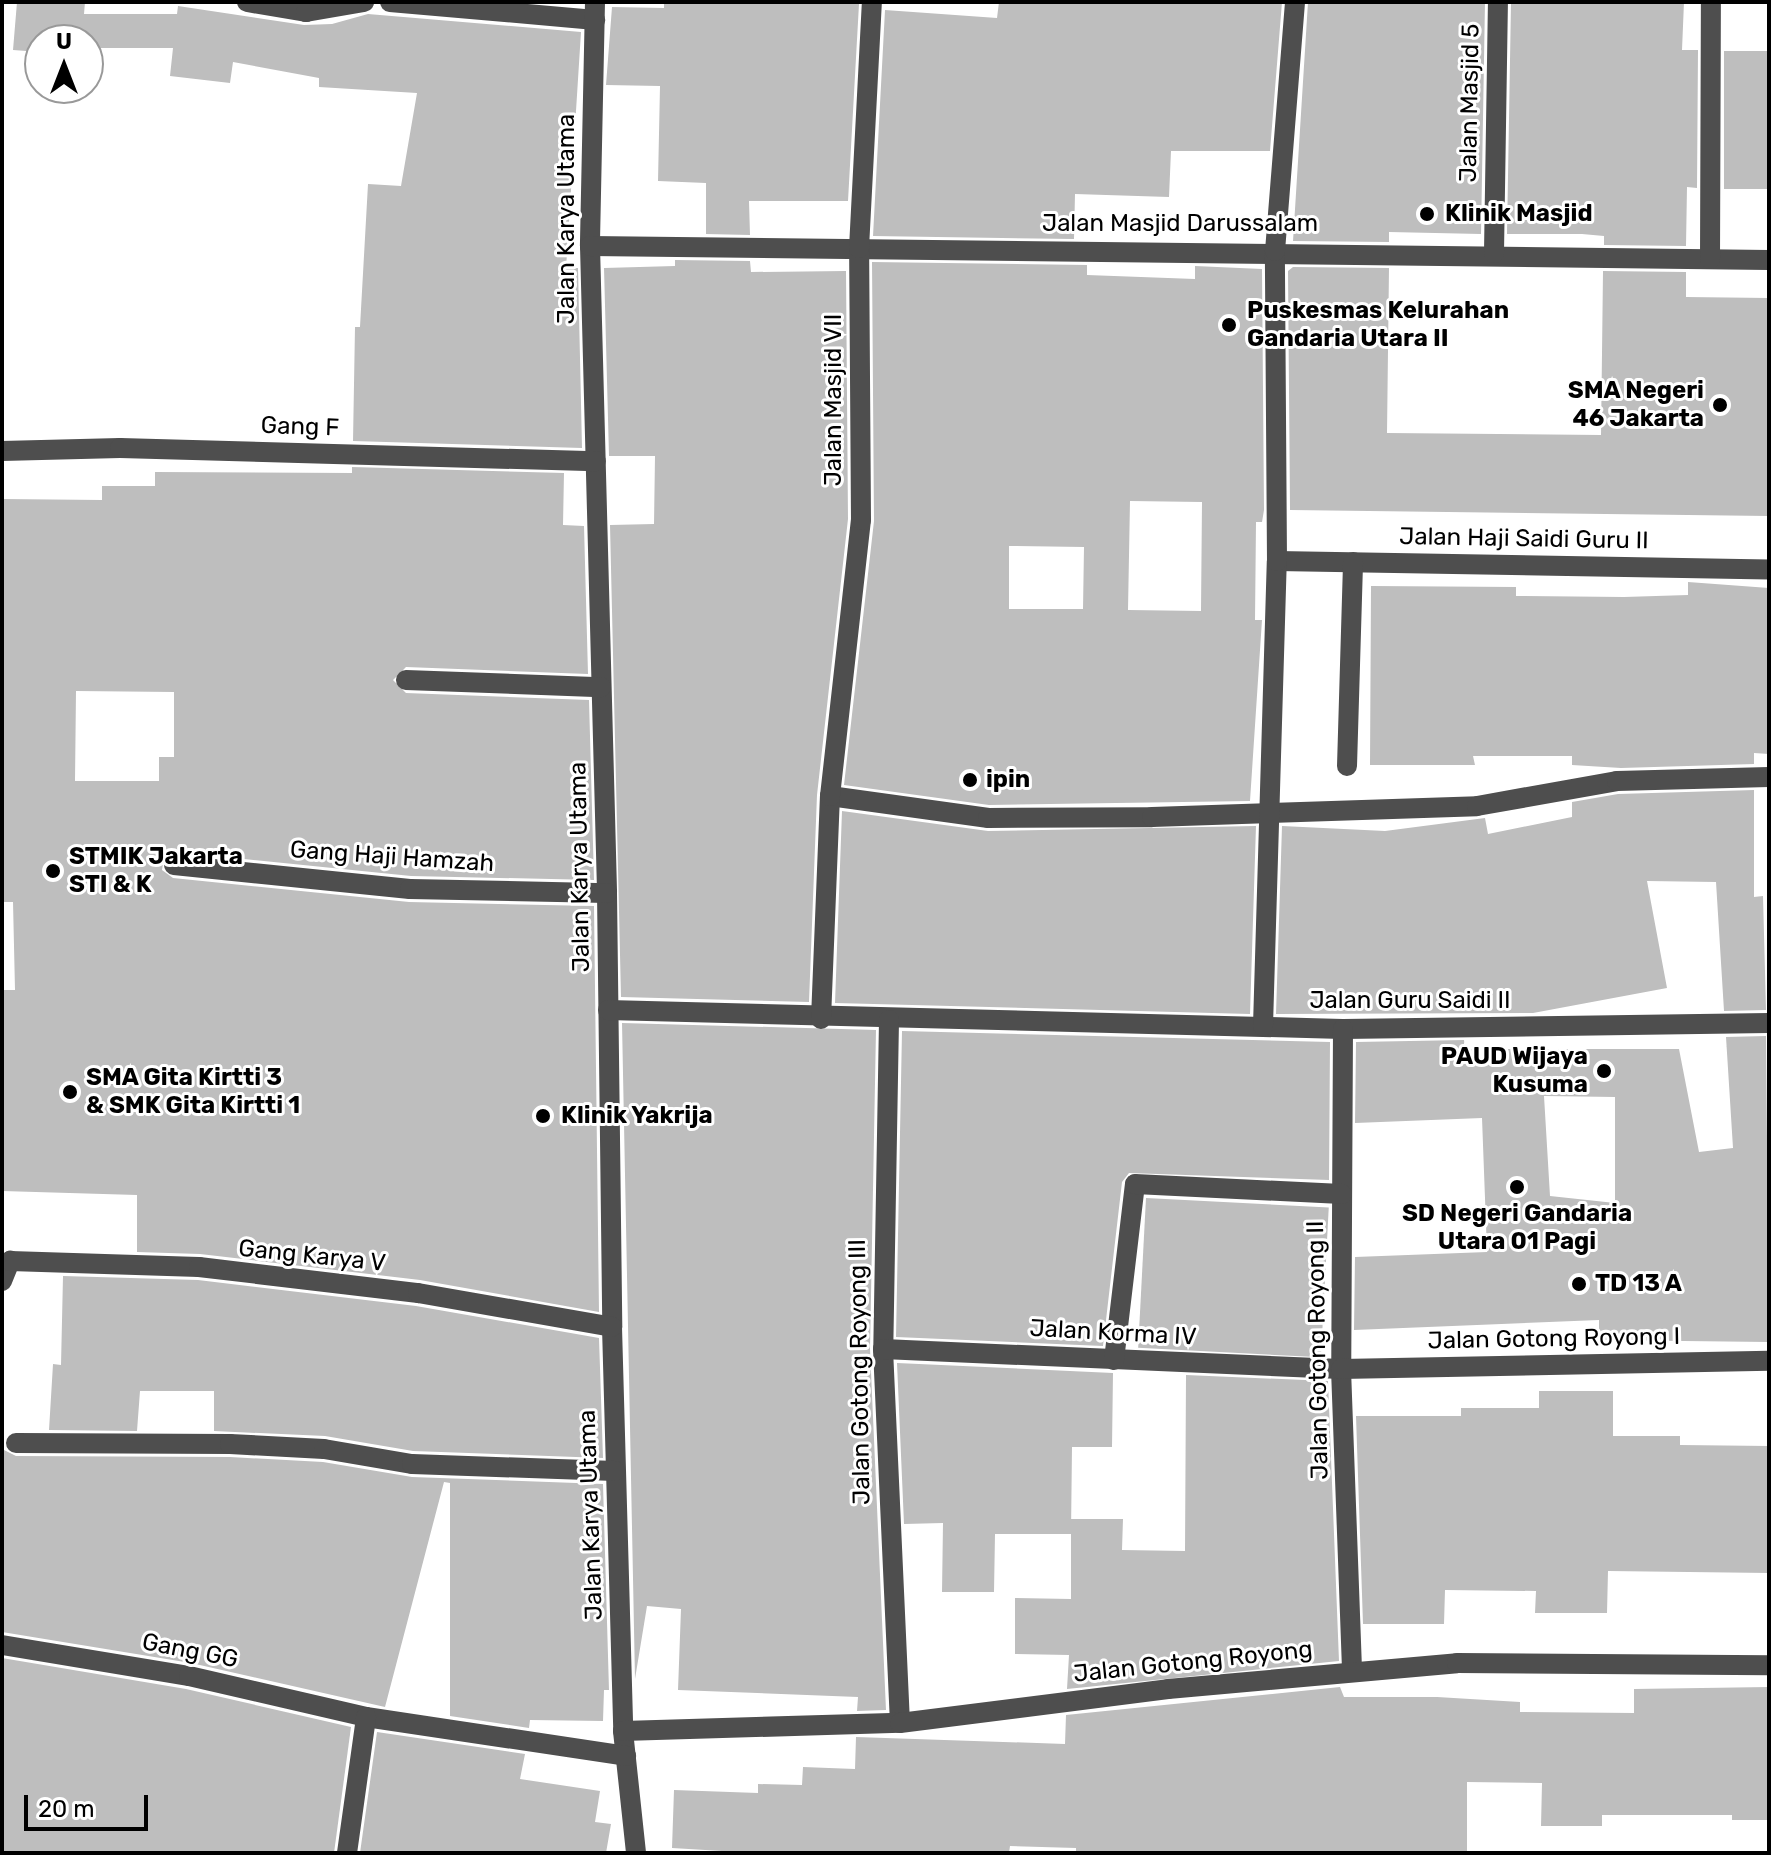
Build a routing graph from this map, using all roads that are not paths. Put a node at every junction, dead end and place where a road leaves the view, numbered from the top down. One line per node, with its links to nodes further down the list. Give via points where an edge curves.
1 (247, 2): 2 (street, via 306,12)
2 (364, 2)
3 (390, 2): 8 (street)
4 (872, 2): 10 (street, Jalan Masjid VII)
5 (1295, 2): 11 (street)
6 (1498, 2): 12 (street, Jalan Masjid 5)
7 (1711, 2): 13 (street)
8 (595, 11): 9 (street, Jalan Karya Utama)
9 (590, 246): 10 (street, Jalan Masjid Darussalam); 16 (street, Jalan Karya Utama)
10 (859, 248): 11 (street, Jalan Masjid Darussalam); 24 (street, Jalan Masjid VII, via 861,520)
11 (1275, 251): 12 (street, Jalan Masjid Darussalam); 17 (street)
12 (1494, 253): 13 (street, Jalan Masjid Darussalam)
13 (1710, 259): 14 (street, Jalan Masjid Darussalam)
14 (1769, 260)
15 (2, 451): 16 (street, Gang F, via 120,448)
16 (596, 461): 21 (street, Jalan Karya Utama)
17 (1277, 561): 18 (street, Jalan Haji Saidi Guru II); 25 (street)
18 (1353, 562): 19 (street, Jalan Haji Saidi Guru II); 22 (street)
19 (1769, 570)
20 (406, 680): 21 (street)
21 (601, 687): 27 (street, Jalan Karya Utama)
22 (1347, 766)
23 (1769, 777): 25 (street, via 1617,781 1477,806)
24 (830, 796): 25 (street, via 988,818); 29 (street, Jalan Masjid VII)
25 (1269, 813): 32 (street)
26 (174, 865): 27 (street, Gang Haji Hamzah, via 410,889)
27 (607, 893): 28 (street, Jalan Karya Utama)
28 (608, 1010): 29 (street, Jalan Guru Saidi II); 36 (street, Jalan Karya Utama)
29 (821, 1019): 30 (street, Jalan Guru Saidi II)
30 (889, 1020): 32 (street, Jalan Guru Saidi II); 37 (street, Jalan Gotong Royong III)
31 (1769, 1023): 33 (street, Jalan Guru Saidi II)
32 (1263, 1026): 33 (street, Jalan Guru Saidi II)
33 (1343, 1029): 34 (street, Jalan Gotong Royong II)
34 (1342, 1194): 38 (street, via 1135,1184); 40 (street, Jalan Gotong Royong II)
35 (4, 1273): 36 (street, Gang Karya V, via 199,1267 418,1293)
36 (612, 1327): 42 (street, Jalan Karya Utama)
37 (883, 1349): 38 (street, Jalan Korma IV); 47 (street, Jalan Gotong Royong III)
38 (1114, 1360): 40 (street, Jalan Korma IV)
39 (1769, 1361): 40 (street, Jalan Gotong Royong I)
40 (1341, 1369): 45 (street, Jalan Gotong Royong II)
41 (16, 1443): 42 (street, via 230,1444 324,1449 412,1464)
42 (615, 1471): 48 (street, Jalan Karya Utama)
43 (2, 1645): 46 (street, Gang GG, via 189,1676)
44 (1769, 1665): 45 (street, Jalan Gotong Royong, via 1457,1663)
45 (1352, 1671): 47 (street, Jalan Gotong Royong)
46 (366, 1717): 49 (street, Gang GG); 50 (street)
47 (900, 1723): 48 (street, Jalan Gotong Royong)
48 (623, 1731): 49 (street, Jalan Karya Utama)
49 (626, 1756): 51 (street, Jalan Karya Utama)
50 (347, 1853)
51 (636, 1853)

